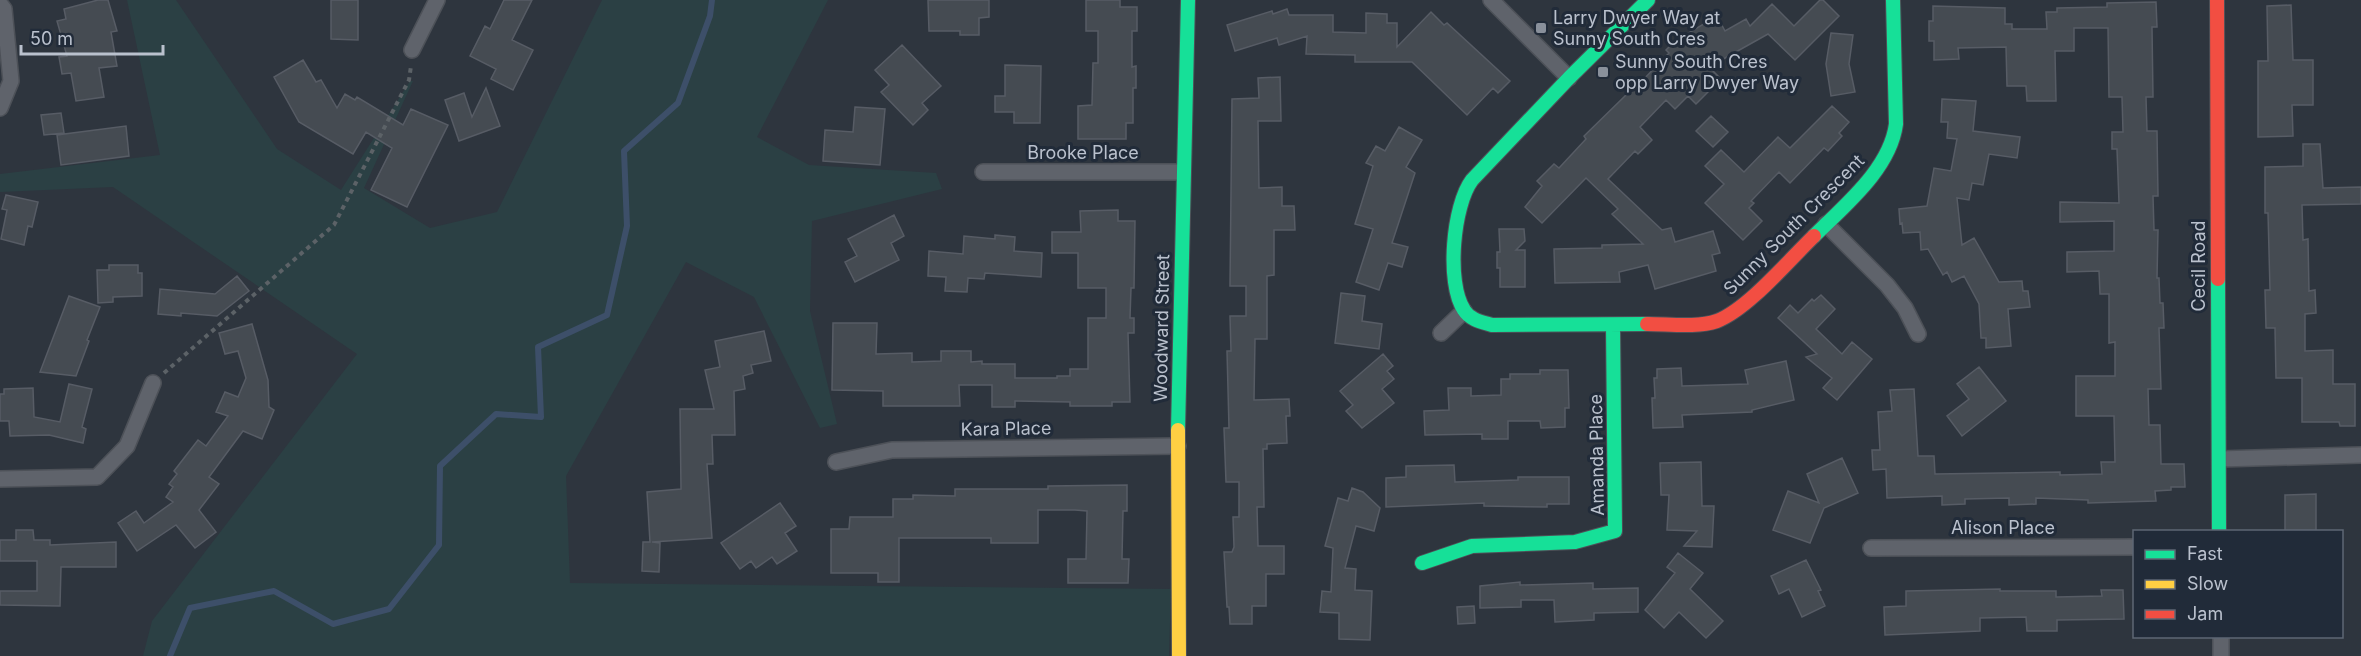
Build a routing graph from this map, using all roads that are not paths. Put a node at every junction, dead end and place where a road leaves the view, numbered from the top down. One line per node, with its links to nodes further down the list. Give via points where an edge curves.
1 (437, 0): 8 (street)
2 (1188, 0): 12 (street, Woodward Street)
3 (1491, 0): 9 (street)
4 (1648, 0): 9 (street)
5 (1893, 0): 13 (street, Sunny South Crescent, via 1894,138 1880,167)
6 (2217, 0): 21 (street, Cecil Road)
7 (0, 4): 10 (street, via 4,9 11,81)
8 (412, 50)
9 (1569, 78): 14 (street, via 1464,192 1454,262 1455,286)
10 (0, 108)
11 (983, 172): 12 (street, Brooke Place)
12 (1183, 172): 19 (street, Woodward Street)
13 (1826, 224): 15 (street, Sunny South Crescent, via 1729,316 1702,324); 17 (street, via 1887,285)
14 (1464, 311): 15 (street, Sunny South Crescent, via 1475,320 1492,325); 16 (street)
15 (1613, 325): 27 (street, Amanda Place, via 1616,531 1575,542 1472,546)
16 (1441, 333)
17 (1918, 334)
18 (153, 383): 23 (street, via 127,446 97,477)
19 (1178, 446): 22 (street, Kara Place, via 892,450); 29 (street, Woodward Street)
20 (2361, 455): 21 (street)
21 (2220, 459): 24 (street, Cecil Road)
22 (836, 462)
23 (0, 479)
24 (2219, 530)
25 (2133, 547): 26 (street, Alison Place)
26 (1871, 548)
27 (1422, 563)
28 (2221, 638): 30 (street)
29 (1179, 656)
30 (2221, 656)

